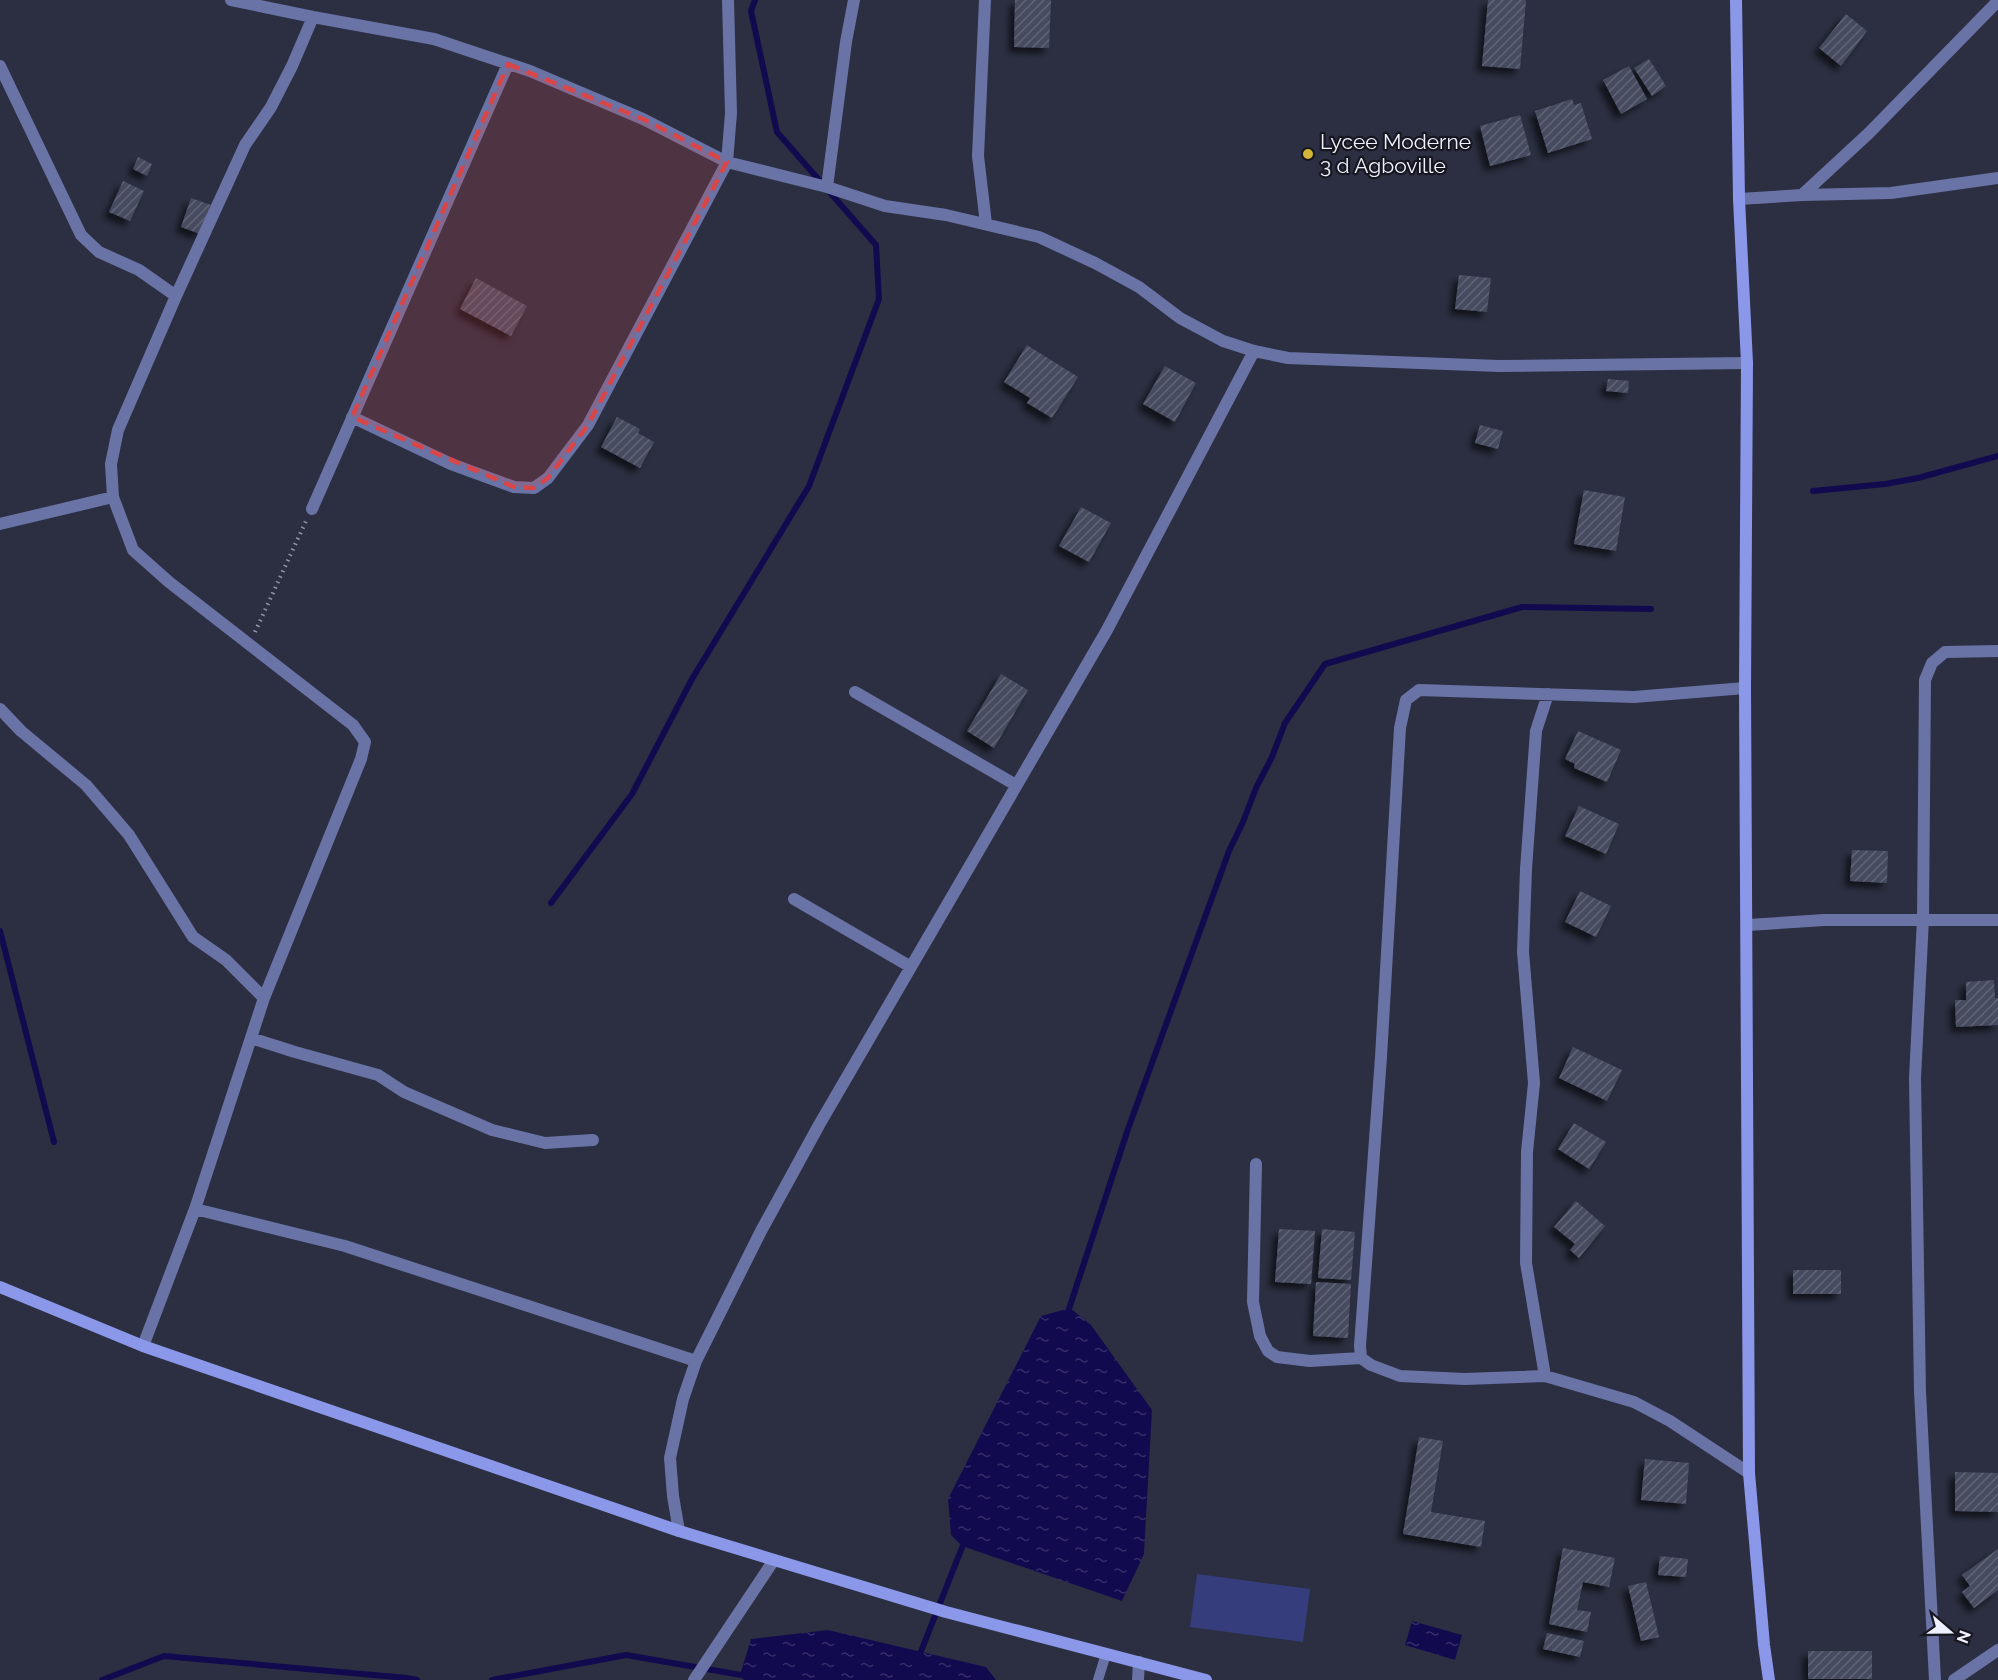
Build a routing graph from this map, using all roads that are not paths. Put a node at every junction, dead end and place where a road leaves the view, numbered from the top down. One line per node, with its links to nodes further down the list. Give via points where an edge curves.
1 (231, 0): 7 (street)
2 (728, 0): 11 (street, via 731,112)
3 (854, 0): 13 (street)
4 (985, 0): 16 (street, via 978,156)
5 (1736, 0): 15 (main road)
6 (1998, 1): 14 (street, via 1869,133)
7 (266, 4): 8 (street)
8 (313, 17): 9 (street, via 434,39); 17 (street, via 271,107 245,145)
9 (508, 64): 11 (street, via 643,119); 20 (street)
10 (0, 66): 17 (street, via 81,235 99,252 139,270)
11 (727, 162): 13 (street); 20 (street, via 588,425 548,478 534,488 514,487 451,464)
12 (1998, 178): 14 (street, via 1891,193)
13 (827, 188): 16 (street, via 885,206)
14 (1802, 195): 15 (street)
15 (1739, 200): 19 (main road)
16 (986, 224): 18 (street, via 1040,237 1095,263 1139,287 1180,318 1223,341)
17 (176, 296): 21 (street, via 118,430 111,464)
18 (1254, 351): 19 (street, via 1288,358 1499,366); 29 (street, via 1107,630)
19 (1747, 363): 25 (main road)
20 (352, 417): 22 (street)
21 (113, 497): 23 (street); 35 (street, via 133,550 353,725 364,742 361,759)
22 (312, 509)
23 (0, 524)
24 (1998, 651): 31 (street, via 1945,652 1932,663 1925,681)
25 (1745, 688): 27 (street, via 1634,697); 33 (main road)
26 (855, 692): 29 (street)
27 (1548, 694): 42 (street, via 1419,690 1407,700 1400,728); 44 (street, via 1536,731 1523,952 1534,1083 1527,1152 1526,1263)
28 (0, 709): 35 (street, via 86,785 129,835 193,937 226,960)
29 (1016, 785): 34 (street)
30 (794, 899): 34 (street)
31 (1923, 919): 32 (street); 33 (street); 56 (street, via 1916,1078 1920,1392)
32 (1998, 920)
33 (1748, 926): 45 (main road)
34 (911, 968): 43 (street, via 803,1154)
35 (264, 998): 36 (street)
36 (251, 1038): 37 (street, via 378,1075 405,1092 492,1130 545,1143); 39 (street)
37 (593, 1140)
38 (1256, 1164): 42 (street, via 1253,1302 1260,1336 1268,1351 1277,1357 1310,1361)
39 (195, 1209): 41 (street); 43 (street, via 345,1246)
40 (0, 1287): 41 (main road)
41 (143, 1346): 46 (main road)
42 (1361, 1358): 44 (street, via 1400,1376)
43 (696, 1361): 46 (street, via 670,1458)
44 (1545, 1376): 45 (street, via 1634,1402)
45 (1749, 1473): 55 (main road)
46 (679, 1531): 47 (main road)
47 (774, 1560): 49 (main road, via 946,1612); 51 (street)
48 (1998, 1650): 57 (street)
49 (1106, 1654): 50 (main road); 52 (lane)
50 (1139, 1662): 53 (street); 54 (main road)
51 (694, 1680)
52 (1098, 1680)
53 (1138, 1680)
54 (1206, 1680)
55 (1769, 1680)
56 (1935, 1680)
57 (1954, 1680)

